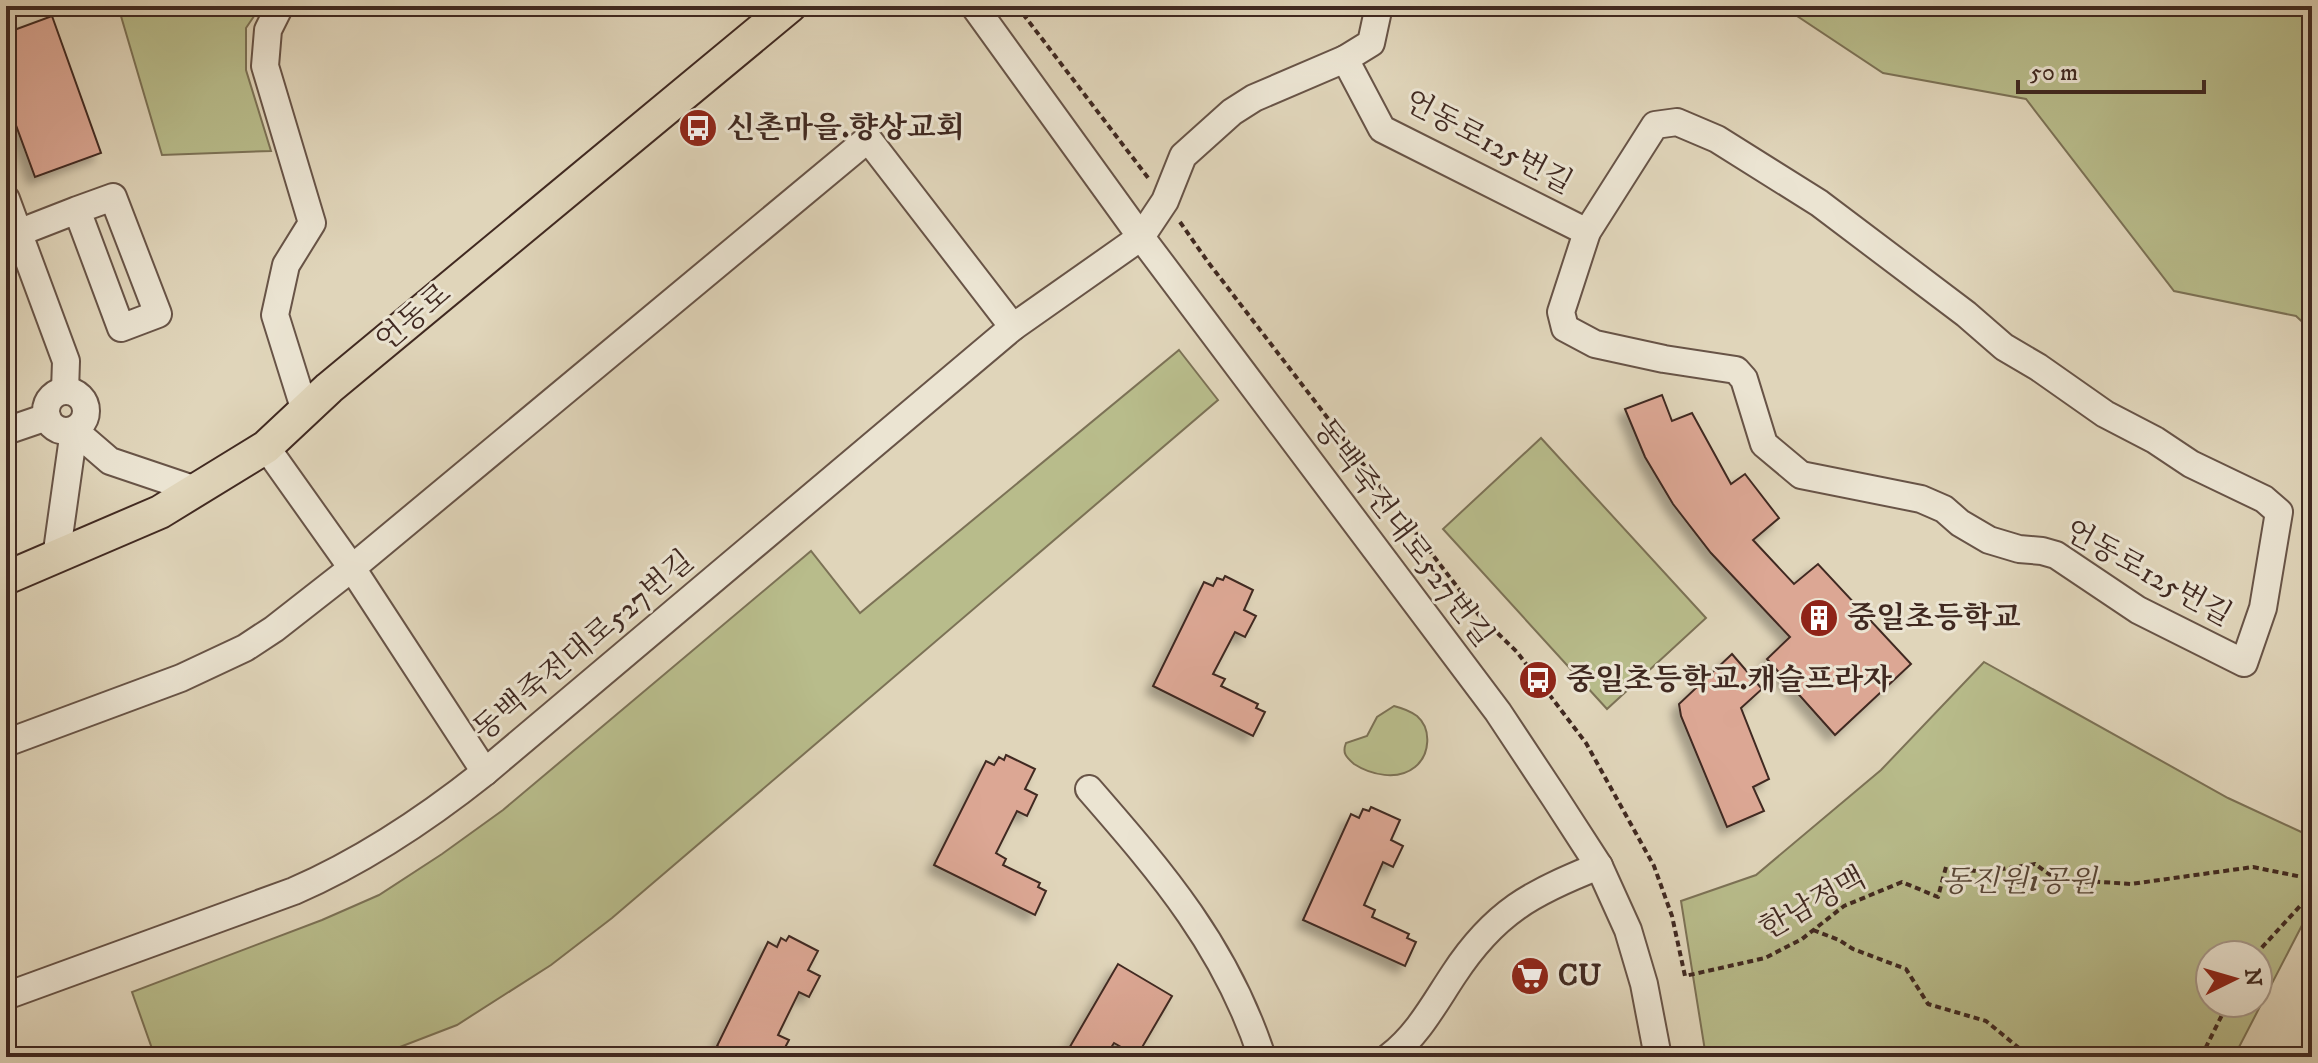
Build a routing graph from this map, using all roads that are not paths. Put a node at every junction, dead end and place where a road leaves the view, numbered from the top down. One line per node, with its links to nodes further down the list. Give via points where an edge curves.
1 (280, 6): 13 (street, via 268,30 265,66 312,223 286,265 275,315)
2 (790, 6): 13 (main road, 언동로)
3 (974, 6): 10 (street, 동백죽전대로527번길)
4 (1379, 6): 5 (street, via 1371,43)
5 (1345, 59): 8 (street, 언동로125번길, via 1382,129); 10 (street, via 1232,112 1183,156 1165,201)
6 (6, 199): 9 (street)
7 (77, 210): 7 (street, via 121,328 158,314 113,197); 9 (street)
8 (1587, 232): 8 (street, 언동로125번길, via 1561,312 1565,328 1595,344 1736,370 1744,379 1764,444 1801,475 1921,499 1989,540 2056,555 2138,610 2244,663 2263,608 2279,512 2105,414 2004,347 1819,203 1717,139 1677,122 1655,125)
9 (18, 233): 12 (street, via 66,361)
10 (1141, 237): 11 (street, 동백죽전대로527번길); 25 (street, 동백죽전대로527번길, via 1498,712)
11 (1013, 327): 20 (street, via 868,139); 23 (street, 동백죽전대로527번길)
12 (65, 391): 14 (street, via 52,396); 15 (street, via 78,394 86,406 85,420)
13 (305, 411): 17 (main road, 언동로)
14 (47, 417): 15 (street, via 60,431); 16 (street)
15 (74, 430): 18 (street, via 110,461); 19 (street)
16 (6, 431)
17 (266, 447): 18 (main road, 언동로); 20 (street)
18 (196, 490): 19 (main road, 언동로, via 160,512)
19 (56, 558): 21 (main road, 언동로)
20 (352, 568): 22 (street, via 245,648 181,678); 23 (street)
21 (6, 578)
22 (6, 743)
23 (485, 772): 26 (street, 동백죽전대로527번길, via 405,831 324,878)
24 (1089, 789): 27 (street, via 1197,922 1240,1001)
25 (1599, 866): 28 (street, via 1527,898 1503,915 1470,952 1417,1030); 29 (street, 동백죽전대로527번길, via 1628,930)
26 (6, 996)
27 (1262, 1057)
28 (1389, 1057)
29 (1658, 1057)

